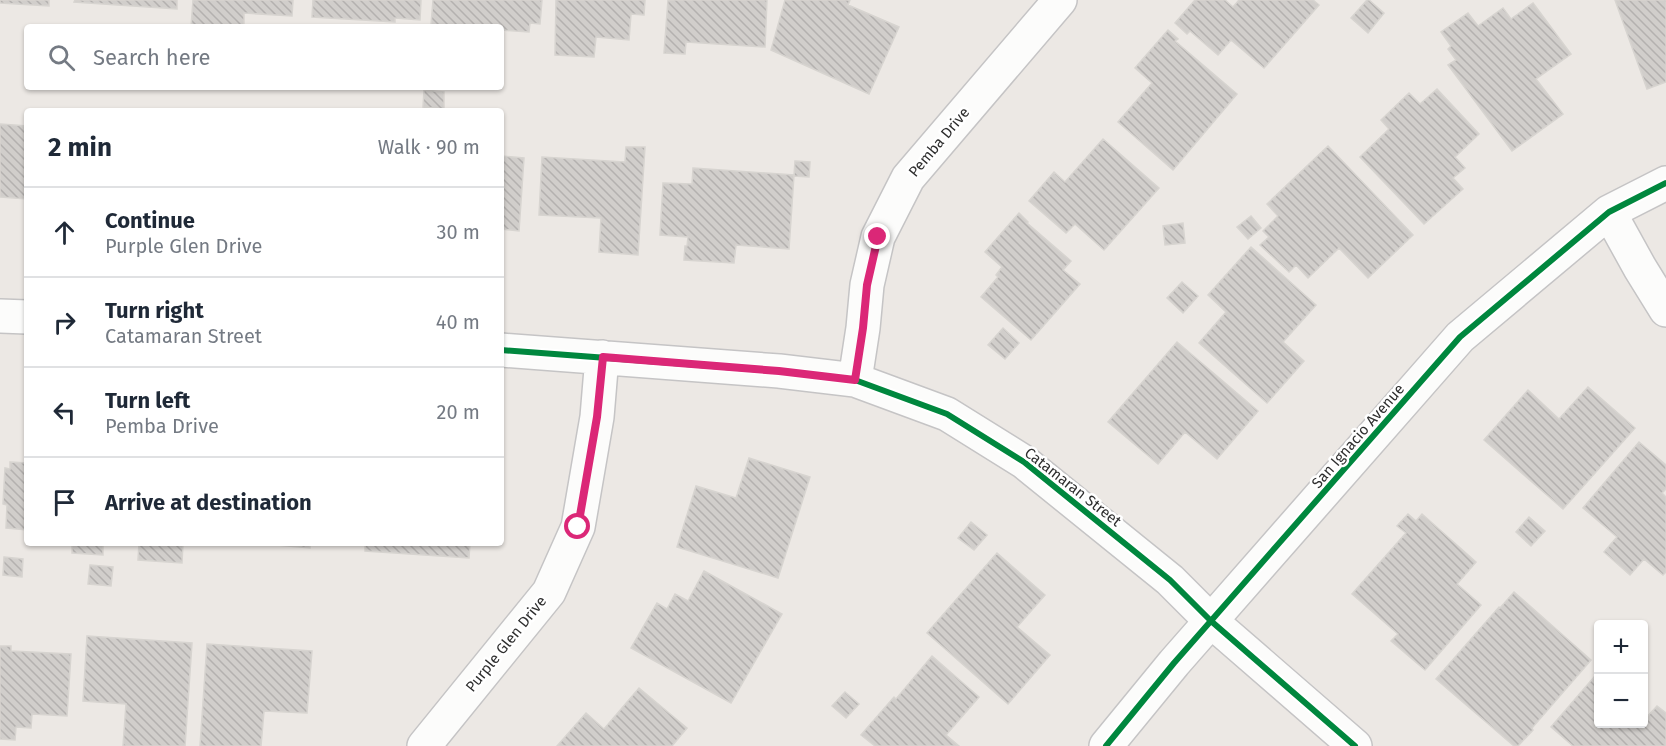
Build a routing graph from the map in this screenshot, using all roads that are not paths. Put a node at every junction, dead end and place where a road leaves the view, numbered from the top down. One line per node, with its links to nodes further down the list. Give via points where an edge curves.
1 (1051, 3): 9 (street, Pemba Drive, via 909,178 878,237 867,285)
2 (1666, 183): 3 (street, San Ignacio Avenue)
3 (1609, 212): 4 (street); 10 (street, San Ignacio Avenue, via 1460,337)
4 (1666, 309)
5 (0, 316): 6 (street)
6 (24, 317)
7 (504, 350): 8 (street, Catamaran Street)
8 (603, 357): 9 (street, Catamaran Street); 11 (street, Purple Glen Drive, via 578,527 549,592)
9 (855, 380): 10 (street, Catamaran Street, via 947,414 1024,462 1170,580)
10 (1211, 621): 12 (street, San Ignacio Avenue); 13 (street, Catamaran Street)
11 (424, 746)
12 (1106, 746)
13 (1355, 746)

